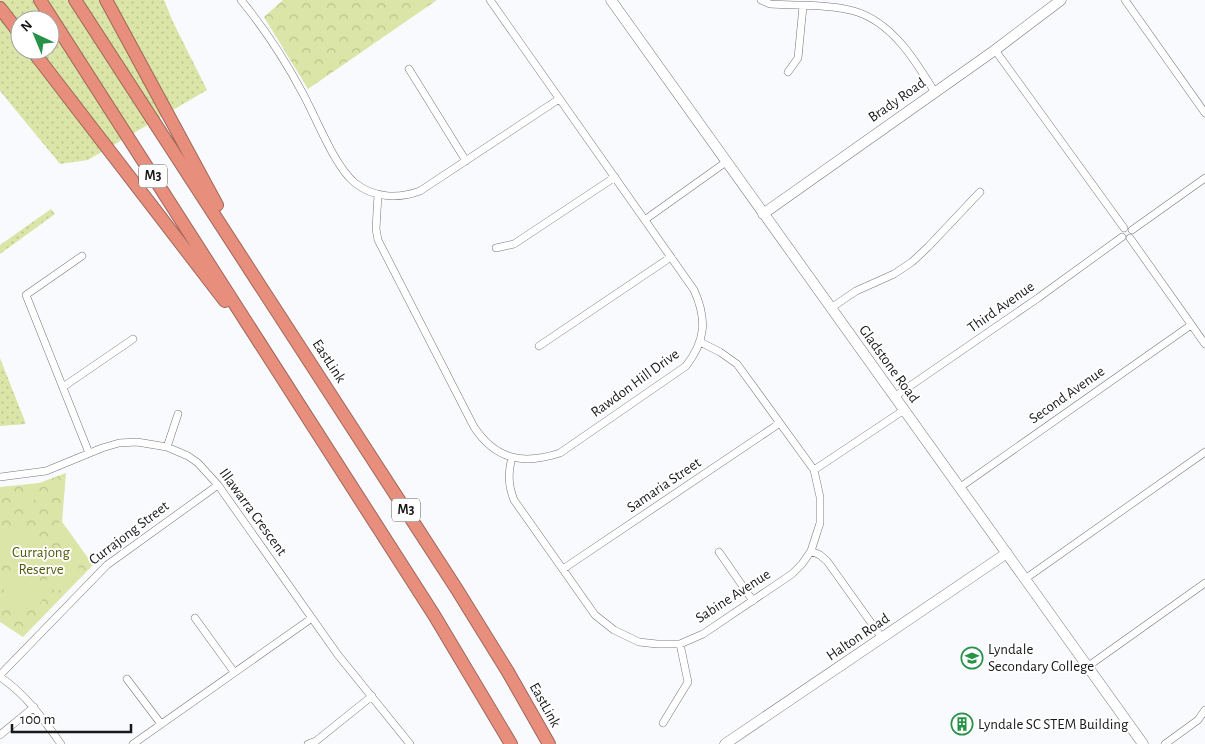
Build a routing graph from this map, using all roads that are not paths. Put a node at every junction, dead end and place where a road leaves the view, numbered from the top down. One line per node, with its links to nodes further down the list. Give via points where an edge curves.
1 (40, 0): 39 (highway, M3)
2 (75, 0): 32 (highway, EastLink / M3)
3 (106, 0): 32 (highway)
4 (241, 0): 25 (street, via 302,91 340,166 354,182)
5 (490, 0): 18 (street, Rawdon Hill Drive)
6 (612, 0): 21 (main road, Gladstone Road)
7 (761, 0): 10 (street, via 770,4)
8 (1063, 0): 13 (main road, Brady Road)
9 (1125, 0): 19 (street)
10 (803, 6): 16 (street, via 798,58); 17 (street, via 848,10 878,22 898,39)
11 (0, 8): 12 (highway)
12 (10, 21)
13 (995, 50): 17 (main road, Brady Road); 28 (street)
14 (40, 60): 39 (highway)
15 (408, 69): 20 (street)
16 (788, 72)
17 (934, 91): 26 (main road, Brady Road)
18 (559, 99): 20 (street); 22 (street, Rawdon Hill Drive)
19 (1205, 113)
20 (466, 161): 25 (street, via 420,191 399,196)
21 (726, 162): 26 (main road, Gladstone Road); 27 (street)
22 (615, 177): 27 (street, Rawdon Hill Drive); 29 (street, via 514,244)
23 (1205, 178): 28 (street)
24 (980, 192): 33 (street, via 912,262)
25 (378, 195): 48 (street, Rawdon Hill Drive, via 378,240 474,427 489,446)
26 (763, 214): 33 (main road, Gladstone Road)
27 (646, 219): 31 (street, Rawdon Hill Drive)
28 (1129, 232): 34 (street); 41 (street, Third Avenue, via 1125,239 1122,237)
29 (496, 248)
30 (82, 256): 40 (street, via 26,295)
31 (671, 257): 36 (street, Rawdon Hill Drive, via 701,305 704,323); 38 (street)
32 (258, 280): 79 (highway, EastLink / M3, via 475,618)
33 (831, 308): 41 (main road, Gladstone Road)
34 (1191, 324): 37 (street); 52 (street, Second Avenue)
35 (132, 339): 40 (street)
36 (700, 342): 44 (street, Sabine Avenue, via 737,364); 48 (street, Rawdon Hill Drive, via 686,366 560,453 534,460)
37 (1205, 344)
38 (539, 346)
39 (265, 352): 78 (highway, M3, via 434,615)
40 (64, 387): 47 (street)
41 (894, 397): 42 (main road, Gladstone Road)
42 (904, 410): 49 (street); 52 (main road, Gladstone Road)
43 (178, 414): 45 (street)
44 (780, 423): 49 (street, Sabine Avenue); 56 (street, Samaria Street)
45 (167, 447): 47 (street, Illawarra Crescent, via 125,442); 51 (street, Illawarra Crescent, via 198,463)
46 (1205, 452): 57 (street)
47 (89, 453): 50 (street, Illawarra Crescent, via 46,471)
48 (512, 457): 56 (street, Sabine Avenue, via 508,474 514,500)
49 (814, 470): 53 (street, Sabine Avenue, via 820,497 820,523)
50 (0, 477)
51 (218, 485): 61 (street, Illawarra Crescent); 66 (street, Currajong Street, via 107,565)
52 (959, 488): 55 (main road, Gladstone Road)
53 (811, 551): 59 (street, Sabine Avenue, via 792,574); 62 (street, via 827,560)
54 (719, 552): 59 (street)
55 (1007, 553): 57 (main road, Gladstone Road); 62 (main road, Halton Road)
56 (563, 570): 63 (street, Sabine Avenue, via 595,614 614,630 639,642)
57 (1025, 579): 64 (main road, Gladstone Road)
58 (1205, 583): 64 (street)
59 (754, 601): 63 (street, Sabine Avenue, via 703,634)
60 (195, 618): 65 (street)
61 (312, 618): 65 (street); 68 (street, Illawarra Crescent)
62 (882, 638): 80 (main road, Halton Road)
63 (680, 644): 71 (street, via 688,682)
64 (1087, 667): 81 (main road, Gladstone Road)
65 (234, 672): 72 (street)
66 (0, 676): 69 (street)
67 (127, 679): 72 (street)
68 (372, 696): 76 (street); 77 (street, Illawarra Crescent)
69 (34, 707): 73 (street); 74 (street)
70 (1205, 710): 82 (street, via 1198,720)
71 (663, 723)
72 (161, 724): 75 (street)
73 (0, 735)
74 (61, 744)
75 (133, 744)
76 (308, 744)
77 (410, 744)
78 (511, 744)
79 (548, 744)
80 (725, 744)
81 (1142, 744)
82 (1165, 744)

